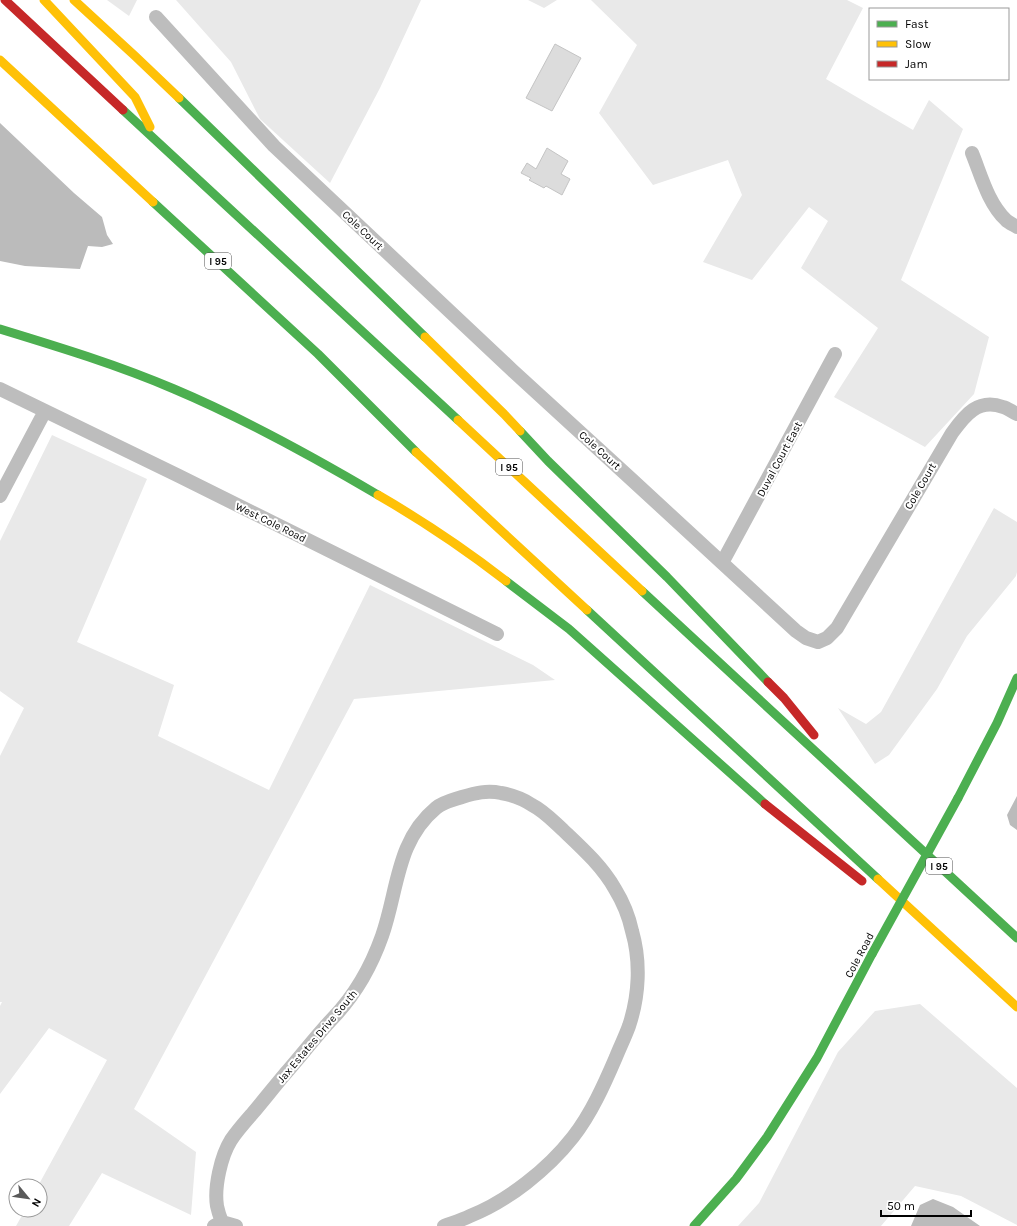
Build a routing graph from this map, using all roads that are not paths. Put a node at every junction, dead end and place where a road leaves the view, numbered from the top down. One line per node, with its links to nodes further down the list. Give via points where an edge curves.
1 (5, 0): 6 (main road, I 95)
2 (44, 0): 6 (main road, via 135,97)
3 (74, 0): 18 (main road, via 504,414 548,461 667,577 784,698)
4 (156, 17): 15 (street, Cole Court, via 274,146 506,365)
5 (0, 60): 19 (main road, I 95, via 318,354 431,467)
6 (158, 140): 18 (main road, I 95)
7 (972, 153): 8 (street, via 996,207 1006,220)
8 (1017, 227)
9 (0, 329): 19 (main road, via 86,355 174,389 334,468 411,514 491,569 569,629 766,805 857,878)
10 (835, 354): 15 (street, Duval Court East)
11 (0, 389): 12 (street, West Cole Road)
12 (45, 411): 14 (street); 16 (street, West Cole Road)
13 (1017, 414): 15 (street, Cole Court, via 1003,407 987,405 979,406 964,417 952,433 837,628 827,638 818,642 796,631)
14 (0, 496)
15 (722, 563)
16 (497, 634)
17 (1017, 678): 25 (main road, Cole Road, bridge, via 958,798 817,1058 767,1137 736,1179)
18 (861, 793): 20 (main road, I 95)
19 (914, 912): 21 (main road, I 95)
20 (1017, 938)
21 (1017, 1008)
22 (218, 1224): 23 (street); 24 (street, Jax Estates Drive South, via 217,1183 230,1142 354,993 382,937 399,869 418,826 438,806 447,802 477,792 498,792 534,806 549,817 583,848 602,870 626,911 632,931 638,969 637,991 629,1027 613,1064 574,1136 560,1153 513,1192 472,1216)
23 (236, 1226)
24 (444, 1226)
25 (694, 1226)

